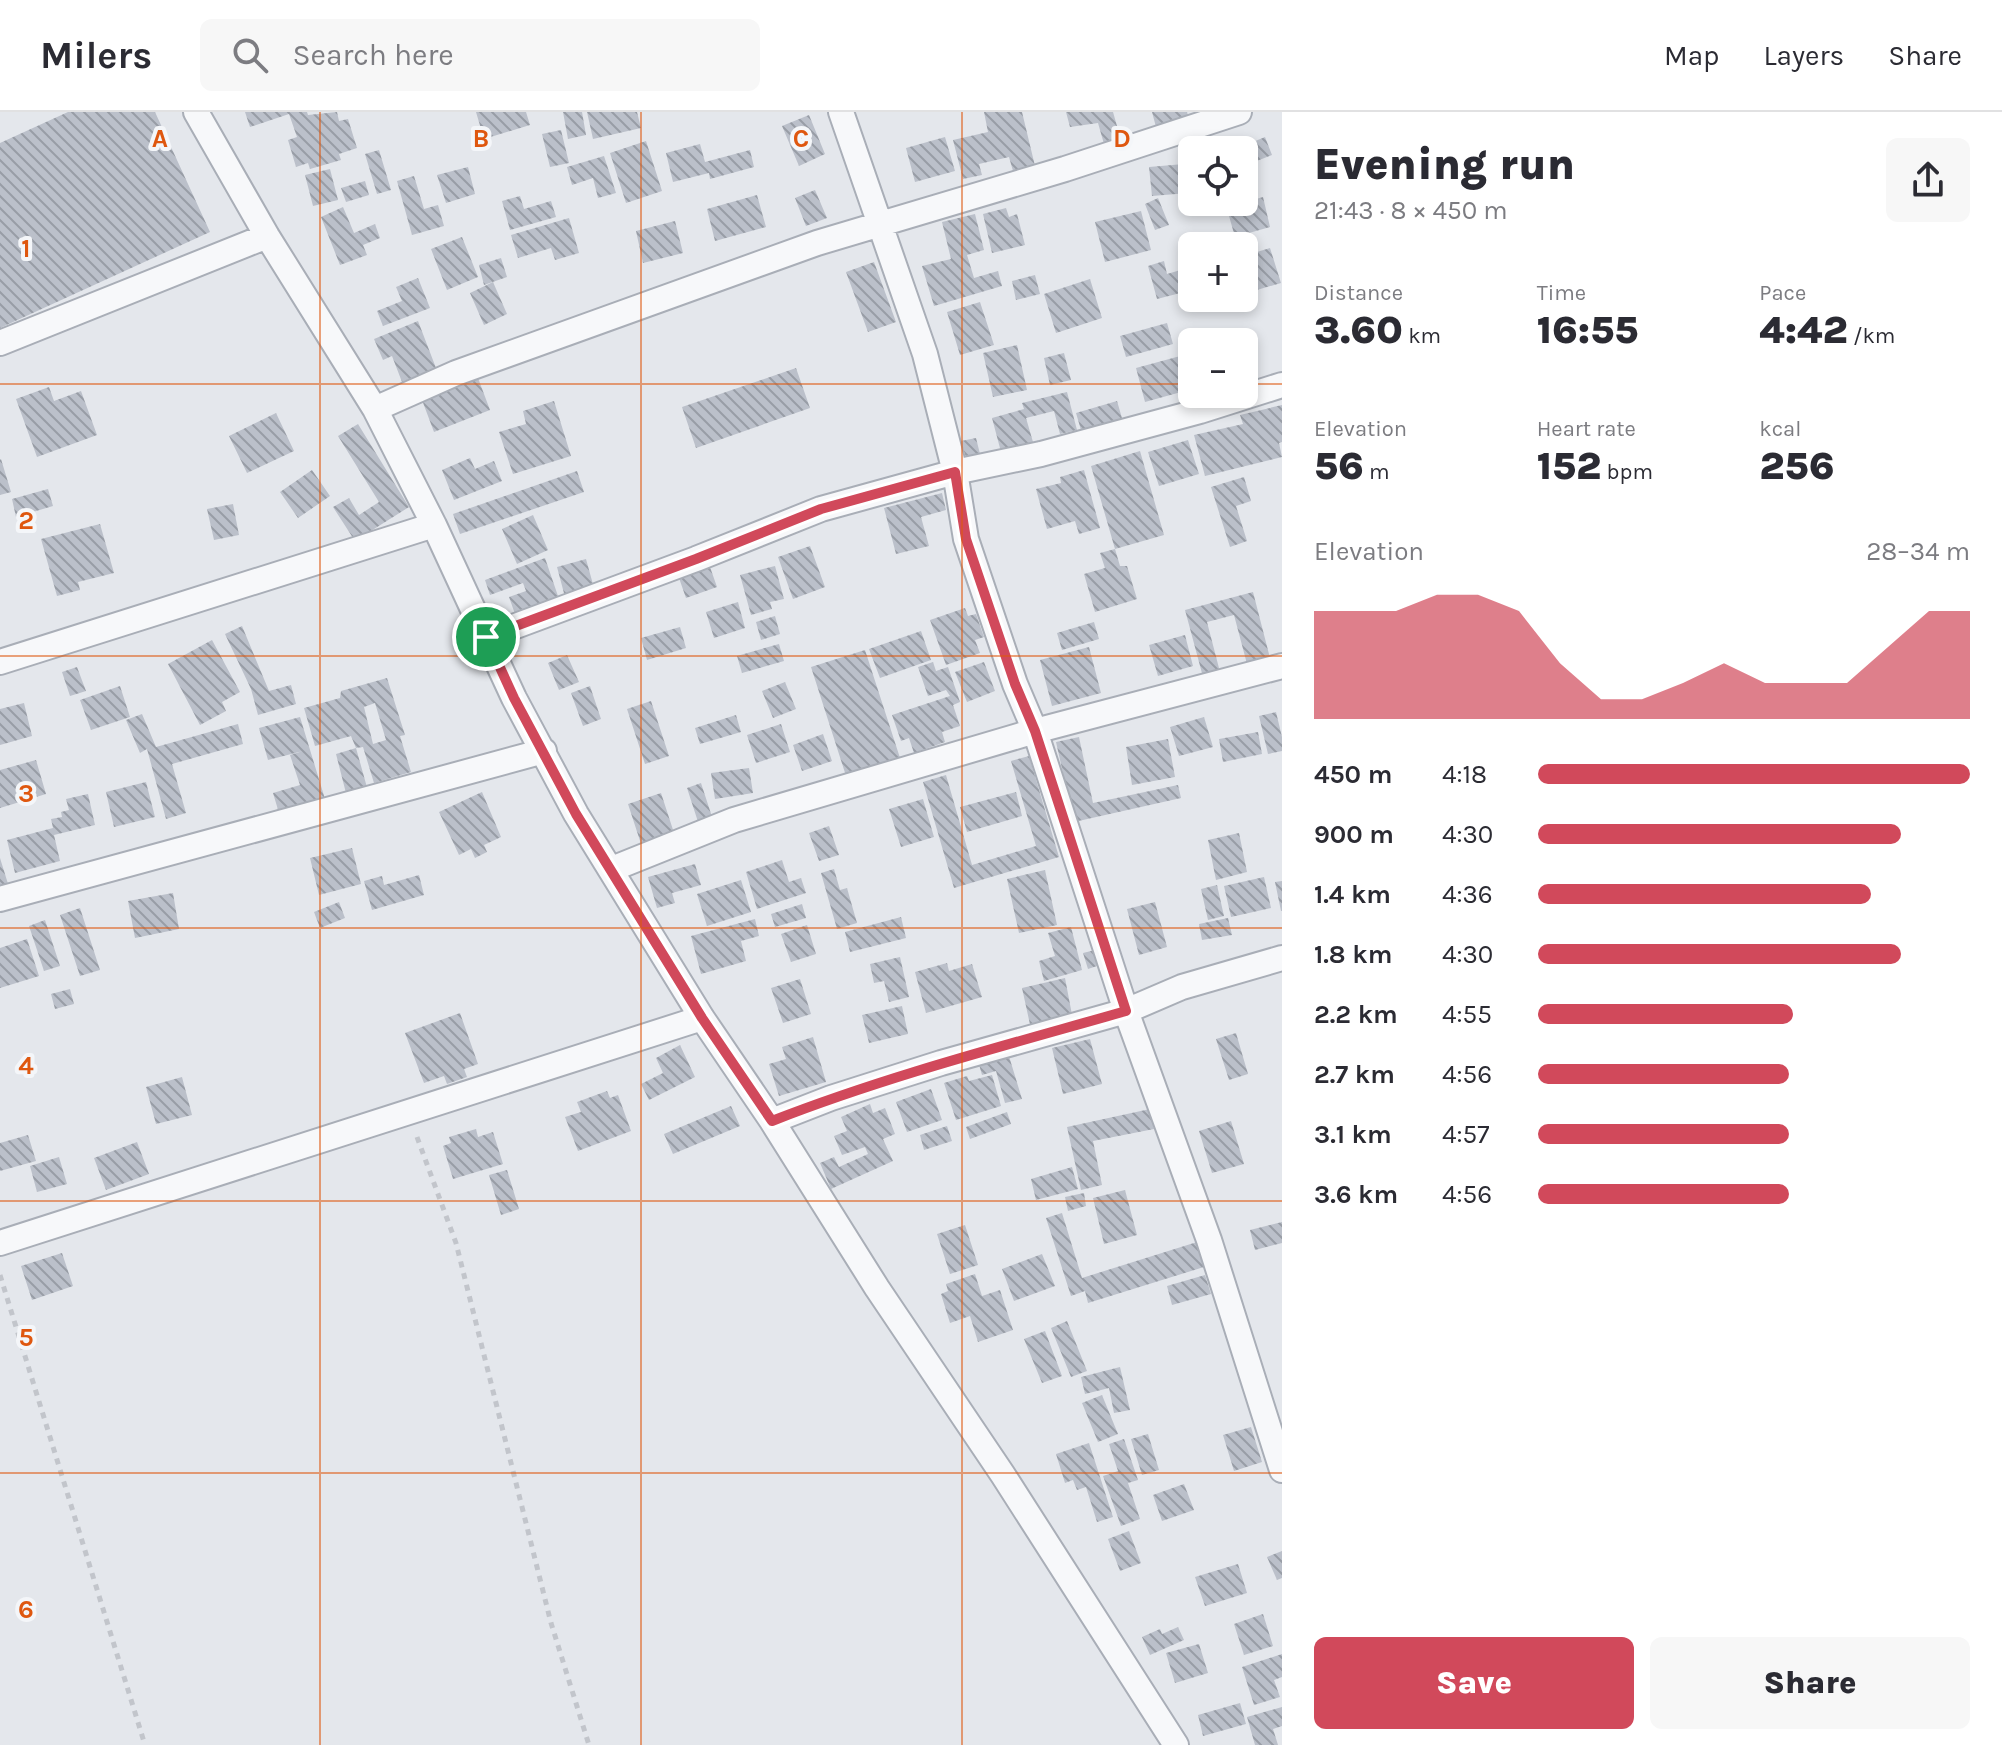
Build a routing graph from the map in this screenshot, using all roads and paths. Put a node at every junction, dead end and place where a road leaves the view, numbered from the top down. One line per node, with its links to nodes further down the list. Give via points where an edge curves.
1 (196, 112): 5 (street)
2 (841, 112): 4 (street)
3 (1239, 112): 4 (street)
4 (881, 224): 8 (street, via 456,373); 9 (street, via 925,354)
5 (267, 236): 6 (street); 8 (street)
6 (0, 343)
7 (1282, 385): 9 (street, via 1056,451)
8 (375, 409): 10 (street)
9 (955, 472): 11 (street, via 821,509); 14 (street, via 966,539)
10 (434, 525): 11 (street); 12 (street)
11 (486, 637): 15 (street)
12 (0, 662)
13 (1282, 666): 14 (street)
14 (1035, 731): 16 (street, via 734,820); 19 (street)
15 (544, 751): 16 (street); 17 (street)
16 (612, 869): 20 (street)
17 (0, 899)
18 (1282, 958): 19 (street, via 1182,987)
19 (1126, 1011): 22 (street, via 941,1063); 25 (street, via 1209,1240)
20 (702, 1018): 21 (street); 22 (street)
21 (409, 1114): 23 (street); 27 (path, via 456,1243 551,1623)
22 (772, 1121): 28 (street)
23 (0, 1243)
24 (0, 1275): 26 (path)
25 (1282, 1470)
26 (145, 1745)
27 (589, 1745)
28 (1176, 1745)

